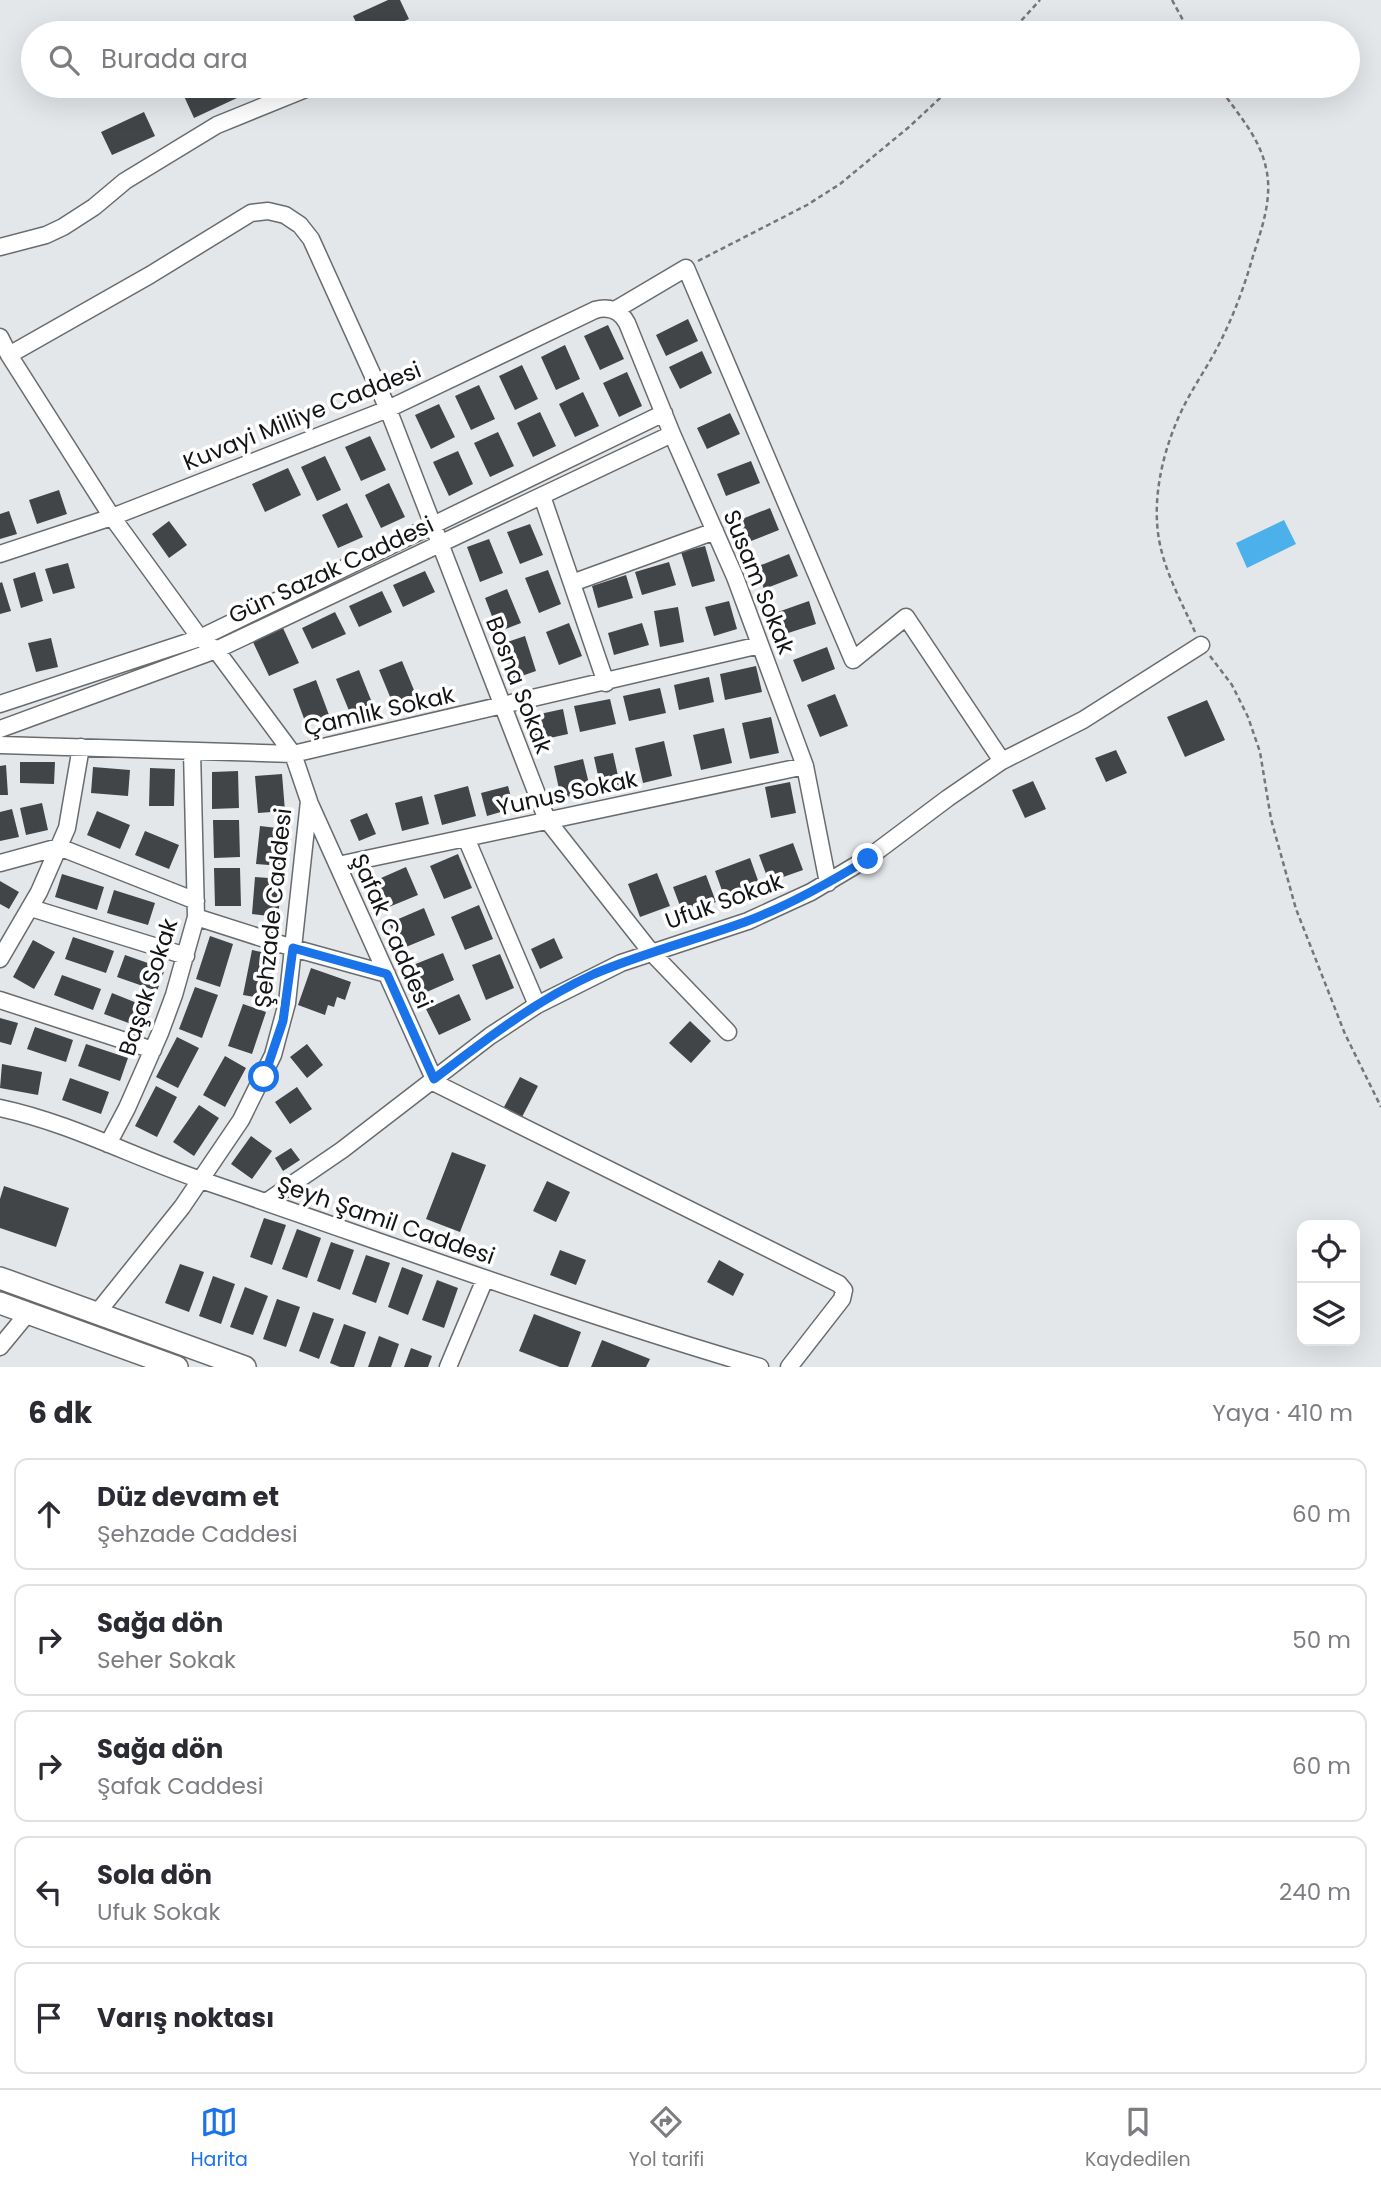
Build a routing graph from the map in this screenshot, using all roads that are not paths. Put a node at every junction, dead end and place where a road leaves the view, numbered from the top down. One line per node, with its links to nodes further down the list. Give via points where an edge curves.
1 (283, 98): 2 (street, via 217,125 125,181 63,227)
2 (0, 247)
3 (615, 310): 6 (street, Kuvayi Milliye Caddesi, via 595,310); 7 (street, Susam Sokak, via 627,323); 28 (street, Kuvayi Milliye Caddesi, via 687,268 853,660 906,617)
4 (0, 337): 5 (street, Şehzade Caddesi)
5 (9, 355): 6 (street, Bosna Sokak, via 251,213 268,211 293,219 306,231); 10 (street, Şehzade Caddesi)
6 (388, 409): 10 (street, Kuvayi Milliye Caddesi); 11 (street, Bosna Sokak)
7 (664, 412): 8 (street, Susam Sokak); 11 (street, Gün Sazak Caddesi)
8 (672, 434): 9 (street, Gün Sazak Caddesi); 12 (street, Susam Sokak)
9 (542, 496): 13 (street, Gün Sazak Caddesi); 15 (street)
10 (112, 517): 14 (street, Kuvayi Milliye Caddesi); 16 (street, Şehzade Caddesi)
11 (433, 525): 13 (street, Bosna Sokak); 16 (street, Gün Sazak Caddesi)
12 (715, 531): 15 (street); 17 (street, Susam Sokak)
13 (441, 543): 19 (street, Gün Sazak Caddesi); 22 (street, Bosna Sokak)
14 (0, 554)
15 (572, 583): 20 (street)
16 (200, 638): 19 (street, Şehzade Caddesi); 21 (street, Gün Sazak Caddesi)
17 (760, 645): 20 (street, Çamlık Sokak); 29 (street, Susam Sokak)
18 (1201, 645): 28 (street, Ufuk Sokak, via 1083,720)
19 (216, 650): 23 (street, Gün Sazak Caddesi); 27 (street, Şehzade Caddesi)
20 (606, 683): 22 (street, Çamlık Sokak)
21 (0, 704)
22 (501, 705): 27 (street, Çamlık Sokak); 31 (street, Bosna Sokak)
23 (0, 729)
24 (0, 745): 25 (street, Çamlık Sokak)
25 (80, 747): 26 (street, Çamlık Sokak); 33 (street)
26 (192, 751): 27 (street, Çamlık Sokak); 38 (street, Başak Sokak)
27 (293, 754): 30 (street, Şehzade Caddesi)
28 (1002, 761): 36 (street, Ufuk Sokak)
29 (805, 766): 31 (street, Yunus Sokak); 36 (street, Susam Sokak)
30 (309, 802): 35 (street, Şafak Caddesi); 39 (street, Şehzade Caddesi)
31 (547, 820): 32 (street, Yunus Sokak); 40 (street, Bosna Sokak)
32 (466, 838): 35 (street, Yunus Sokak); 45 (street)
33 (59, 847): 34 (street); 37 (street); 38 (street)
34 (0, 863)
35 (338, 865): 43 (street, Şafak Caddesi)
36 (828, 883): 40 (street, Ufuk Sokak, via 748,921)
37 (31, 908): 41 (street); 42 (street)
38 (196, 909): 39 (street); 41 (street, Başak Sokak)
39 (293, 948): 43 (street); 51 (street, Şehzade Caddesi, via 287,1003 273,1055 242,1120)
40 (651, 952): 45 (street, Ufuk Sokak, via 591,976); 46 (street, Bosna Sokak)
41 (186, 956): 47 (street, Başak Sokak)
42 (0, 959)
43 (387, 974): 48 (street, Şafak Caddesi)
44 (0, 1000): 47 (street)
45 (537, 1005): 48 (street, Ufuk Sokak)
46 (728, 1032)
47 (153, 1050): 50 (street, Başak Sokak)
48 (433, 1080): 52 (street, Ufuk Sokak); 63 (street, via 839,1283 844,1290 842,1299)
49 (0, 1108): 50 (street, Şeyh Şamil Caddesi, via 33,1115)
50 (108, 1144): 51 (street, Şeyh Şamil Caddesi)
51 (201, 1180): 52 (street, Şeyh Şamil Caddesi); 57 (street, Şehzade Caddesi)
52 (266, 1202): 54 (street, Şeyh Şamil Caddesi)
53 (0, 1278): 57 (main road)
54 (485, 1279): 61 (street); 62 (street, Şeyh Şamil Caddesi, via 648,1335)
55 (0, 1303): 56 (main road)
56 (28, 1313): 58 (street); 59 (main road)
57 (97, 1313): 60 (main road)
58 (0, 1347)
59 (177, 1367)
60 (245, 1367)
61 (448, 1367)
62 (760, 1367)
63 (789, 1367)

